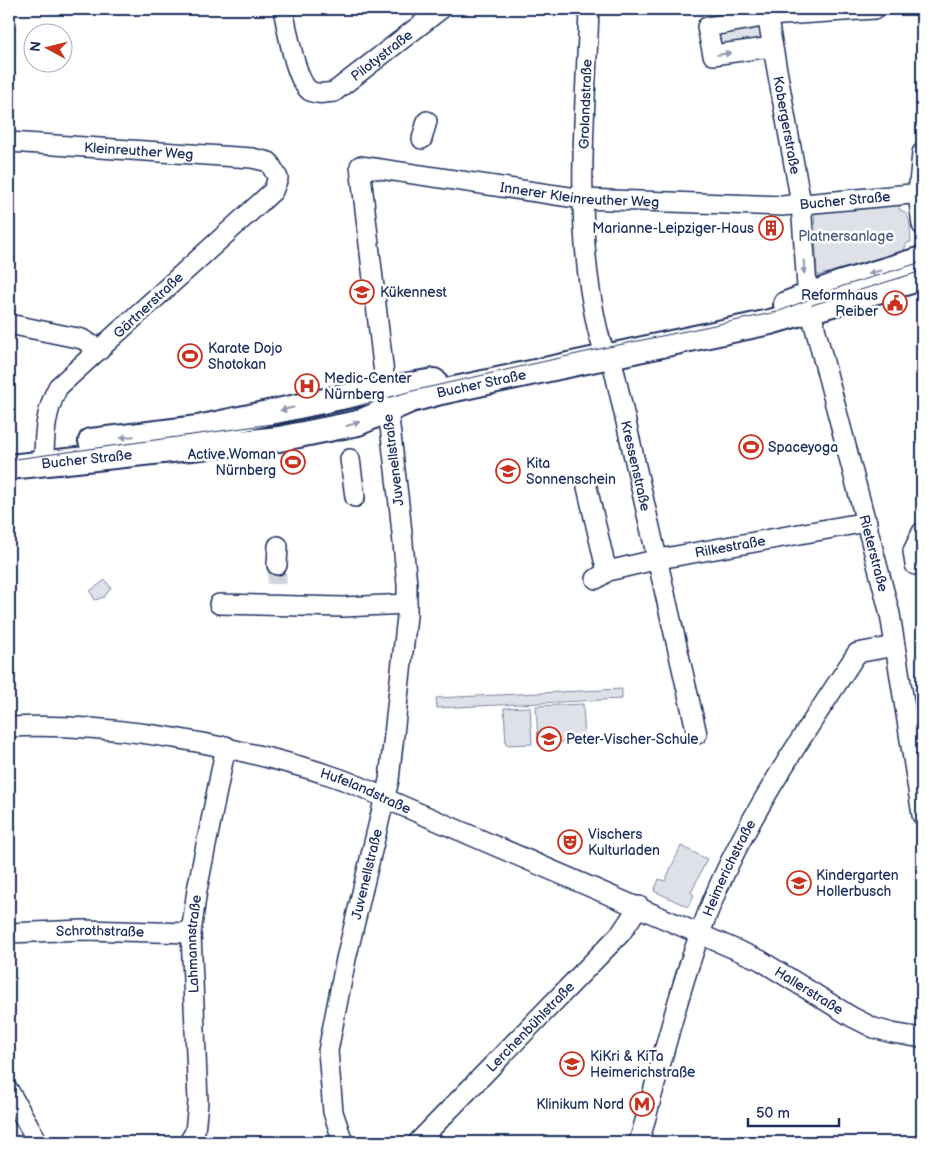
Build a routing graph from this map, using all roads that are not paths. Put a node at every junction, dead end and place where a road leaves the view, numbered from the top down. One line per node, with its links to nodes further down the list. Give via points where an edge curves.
1 (283, 9): 2 (street, Pilotystraße, via 300,79 310,90 321,94 334,92)
2 (441, 9)
3 (589, 9): 14 (street, Grolandstraße)
4 (875, 9): 5 (street)
5 (767, 12): 6 (street, Kobergerstraße); 6 (street, one-way to 6, via 707,27 713,56)
6 (772, 48): 15 (street, Kobergerstraße)
7 (427, 121): 8 (street)
8 (422, 139)
9 (9, 142): 11 (street, Kleinreuther Weg, via 216,155)
10 (922, 153): 13 (street)
11 (269, 162): 21 (street, Gärtnerstraße, via 278,178 273,191)
12 (360, 166): 14 (street, Innerer Kleinreuther Weg); 23 (street, Juvenellstraße)
13 (920, 193): 15 (street, Bucher Straße); 16 (street)
14 (583, 198): 15 (street, Innerer Kleinreuther Weg, via 730,205); 22 (street, Kressenstraße, via 586,257)
15 (801, 203): 19 (street, Bucher Straße, one-way to 19)
16 (922, 226)
17 (922, 259): 19 (main road, Bucher Straße, one-way to 19)
18 (922, 278): 19 (main road, Bucher Straße)
19 (808, 303): 22 (main road, Bucher Straße); 30 (street, Rieterstraße)
20 (9, 324): 21 (street, via 82,339)
21 (100, 350): 25 (street, Gärtnerstraße, via 58,387 46,420)
22 (606, 350): 23 (main road, Bucher Straße, via 462,376); 33 (street, Kressenstraße)
23 (387, 399): 25 (main road, Bucher Straße); 37 (street, Juvenellstraße)
24 (9, 451): 25 (main road, Bucher Straße)
25 (44, 455): 27 (main road, Bucher Straße)
26 (350, 459): 29 (street)
27 (9, 468)
28 (587, 487): 33 (street, Rilkestraße, via 604,560 602,575)
29 (355, 497)
30 (867, 522): 33 (street, Rilkestraße); 38 (street, Rieterstraße)
31 (922, 532): 35 (street, via 912,551 915,565)
32 (278, 546): 34 (street)
33 (658, 560): 40 (street, Kressenstraße)
34 (277, 565)
35 (922, 565)
36 (219, 604): 37 (street, via 273,598 343,607)
37 (407, 604): 42 (street, Juvenellstraße, via 390,776)
38 (895, 646): 43 (street, Rieterstraße); 47 (street, Heimerichstraße, via 857,653 761,803 728,865)
39 (9, 727): 41 (street, Hufelandstraße, via 104,729)
40 (697, 734)
41 (226, 746): 42 (street, Hufelandstraße, via 314,770); 46 (street, Lahmannstraße)
42 (384, 798): 44 (street, Hufelandstraße); 52 (street, Juvenellstraße, via 328,1051 333,1112)
43 (922, 815)
44 (639, 906): 47 (street, Hufelandstraße); 53 (street, Lerchenbühlstraße, via 621,933)
45 (9, 933): 46 (street, Schrothstraße, via 84,930)
46 (191, 933): 51 (street, Lahmannstraße, via 198,1102 195,1132)
47 (700, 934): 48 (street, Hallerstraße, via 760,960 874,1028); 54 (street, Heimerichstraße)
48 (922, 1038)
49 (9, 1090): 50 (street)
50 (38, 1142)
51 (189, 1142)
52 (343, 1142)
53 (418, 1142)
54 (639, 1142)

